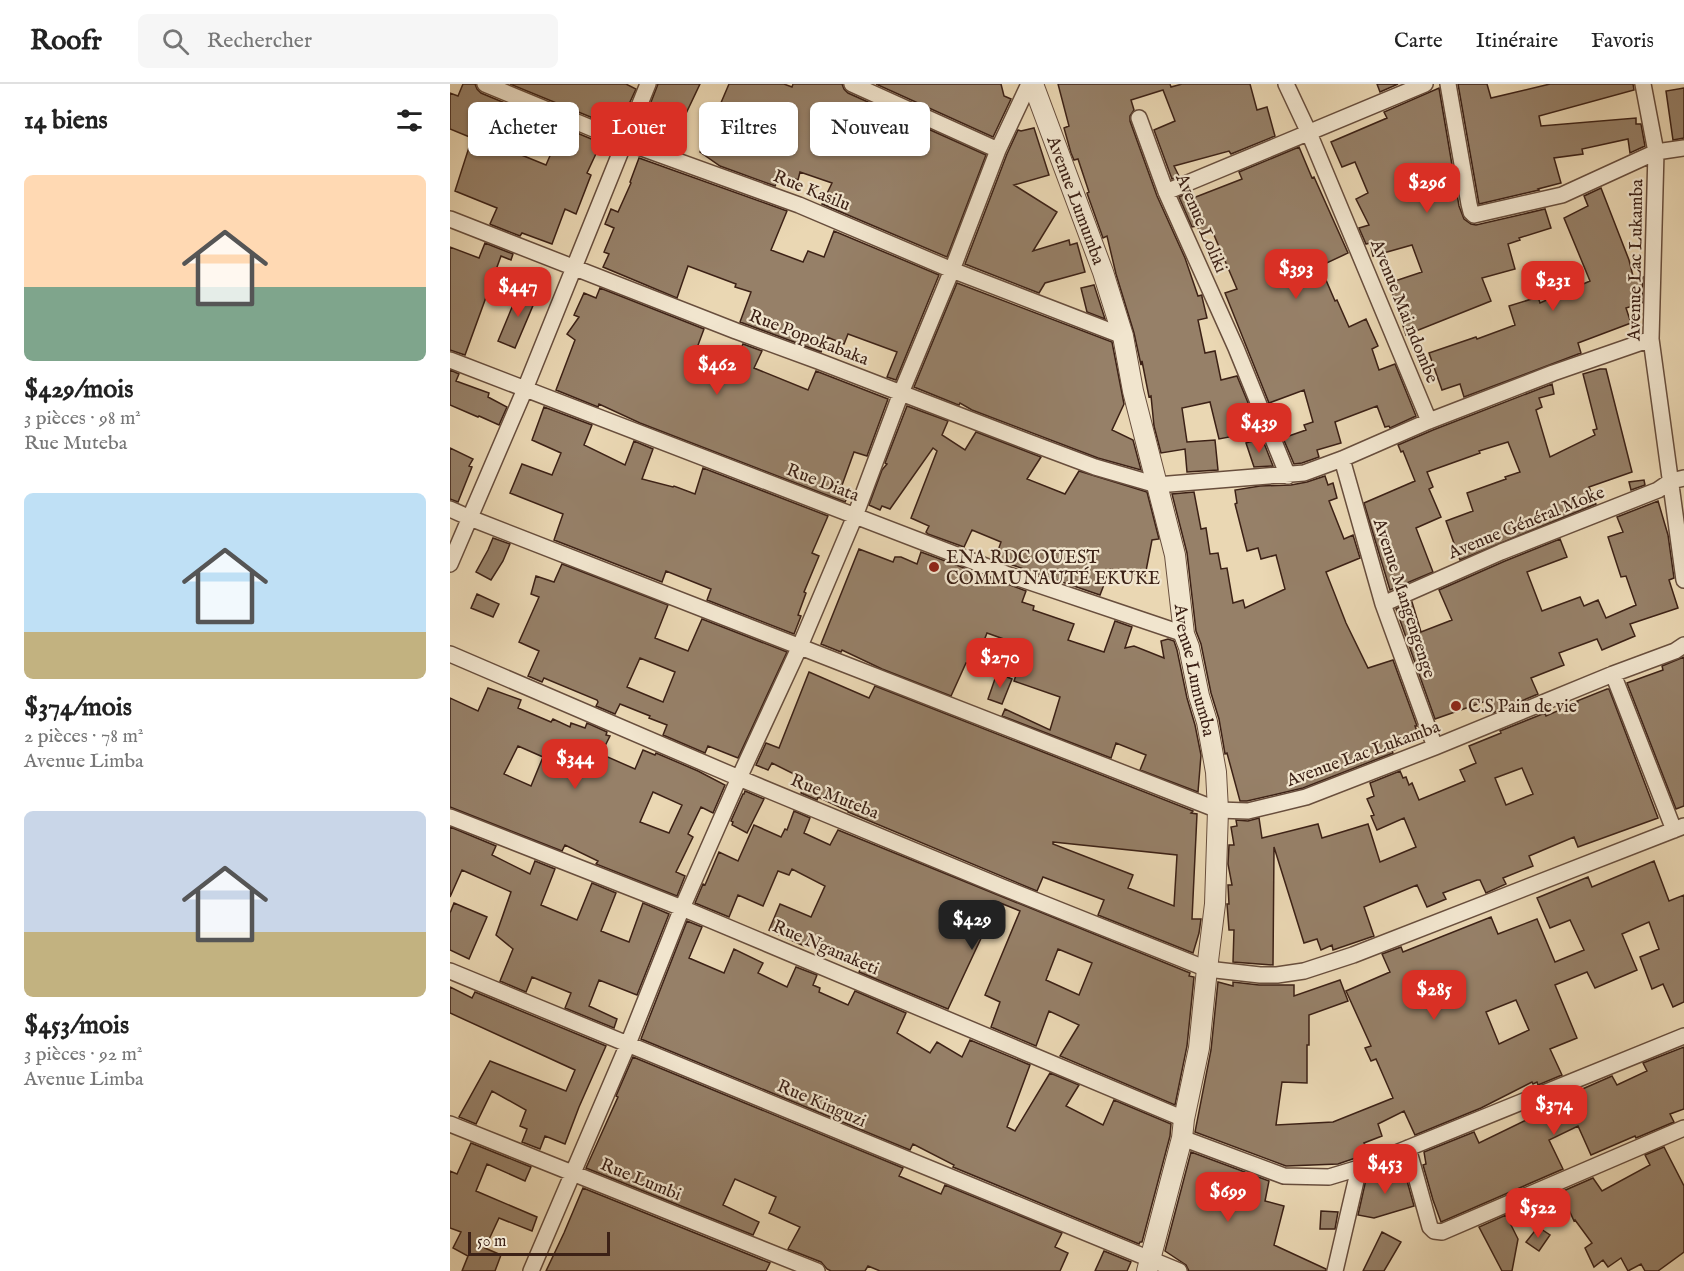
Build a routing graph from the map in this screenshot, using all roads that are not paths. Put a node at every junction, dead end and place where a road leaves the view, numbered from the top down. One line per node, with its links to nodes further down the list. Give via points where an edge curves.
1 (485, 84): 11 (street, Rue Kasilu)
2 (648, 84): 9 (street)
3 (852, 84): 14 (street)
4 (1031, 84): 14 (street); 22 (street, Avenue Lumumba)
5 (1286, 84): 12 (street, Avenue Mai ndombe)
6 (1425, 84): 12 (street)
7 (1448, 84): 15 (street, via 1474,215 1562,195)
8 (1643, 84): 15 (street, Avenue Lac Lukamba)
9 (641, 102)
10 (1139, 118): 18 (street, Avenue Loliki)
11 (591, 128)
12 (1310, 133): 18 (street); 27 (street, Avenue Mai ndombe)
13 (1684, 148): 15 (street)
14 (998, 150): 21 (street)
15 (1656, 152): 23 (street, Avenue Lac Lukamba)
16 (619, 156): 20 (street)
17 (664, 156): 21 (street, Rue Kasilu, via 799,205)
18 (1166, 192): 29 (street, Avenue Loliki)
19 (450, 219): 20 (street, Rue Popokabaka)
20 (573, 267): 25 (street); 26 (street, Rue Popokabaka)
21 (952, 270): 22 (street, Rue Kasilu); 26 (street)
22 (1123, 336): 31 (street, Avenue Lumumba)
23 (1651, 339): 27 (street); 30 (street, Avenue Lac Lukamba)
24 (450, 360): 25 (street, Rue Diata)
25 (525, 389): 33 (street, Rue Diata); 34 (street)
26 (901, 393): 31 (street, Rue Popokabaka, via 1095,467); 33 (street)
27 (1429, 421): 28 (street)
28 (1342, 459): 29 (street); 37 (street, Avenue Mangengenge)
29 (1288, 476): 31 (street)
30 (1678, 479): 36 (street, Avenue Lac Lukamba); 37 (street, Avenue Général Moke)
31 (1157, 485): 38 (street, Avenue Lumumba, via 1175,555)
32 (450, 509): 34 (street, Avenue Lac Lukamba)
33 (855, 516): 38 (street, Rue Diata, via 1006,574); 40 (street)
34 (470, 519): 35 (street); 40 (street, Avenue Lac Lukamba)
35 (450, 564)
36 (1684, 580)
37 (1383, 604): 43 (street, Avenue Mangengenge)
38 (1184, 634): 45 (street, Avenue Lumumba, via 1207,722)
39 (1684, 645): 42 (street, Avenue Lac Lukamba)
40 (800, 646): 44 (street); 45 (street, Avenue Lac Lukamba)
41 (450, 654): 44 (street, Rue Muteba)
42 (1613, 674): 43 (street, Avenue Lac Lukamba); 47 (street)
43 (1435, 747): 45 (street, Avenue Lac Lukamba, via 1306,797 1248,811)
44 (739, 778): 48 (street); 49 (street, Rue Muteba)
45 (1218, 810): 49 (street, Avenue Lumumba, via 1215,904)
46 (450, 817): 48 (street, Rue Nganaketi)
47 (1679, 828): 49 (street, Rue Muteba, via 1353,956 1304,971 1260,975)
48 (682, 908): 52 (street); 54 (street, Rue Nganaketi)
49 (1207, 969): 54 (street, Avenue Lumumba, via 1199,1048)
50 (450, 971): 52 (street, Rue Kinguzi)
51 (1684, 1036): 56 (street, Rue Nganaketi)
52 (628, 1044): 58 (street); 59 (street, Rue Kinguzi)
53 (450, 1124): 58 (street, Rue Lumbi)
54 (1183, 1128): 57 (street, Rue Nganaketi, via 1284,1176 1329,1177); 59 (street, Avenue Lumumba)
55 (1684, 1128): 56 (street, via 1442,1232 1430,1227)
56 (1408, 1148): 57 (street, Rue Nganaketi)
57 (1359, 1168): 63 (street)
58 (574, 1173): 60 (street); 61 (street, Rue Lumbi)
59 (1149, 1265): 62 (street, Rue Kinguzi)
60 (531, 1271)
61 (818, 1271)
62 (1179, 1271)
63 (1335, 1271)

